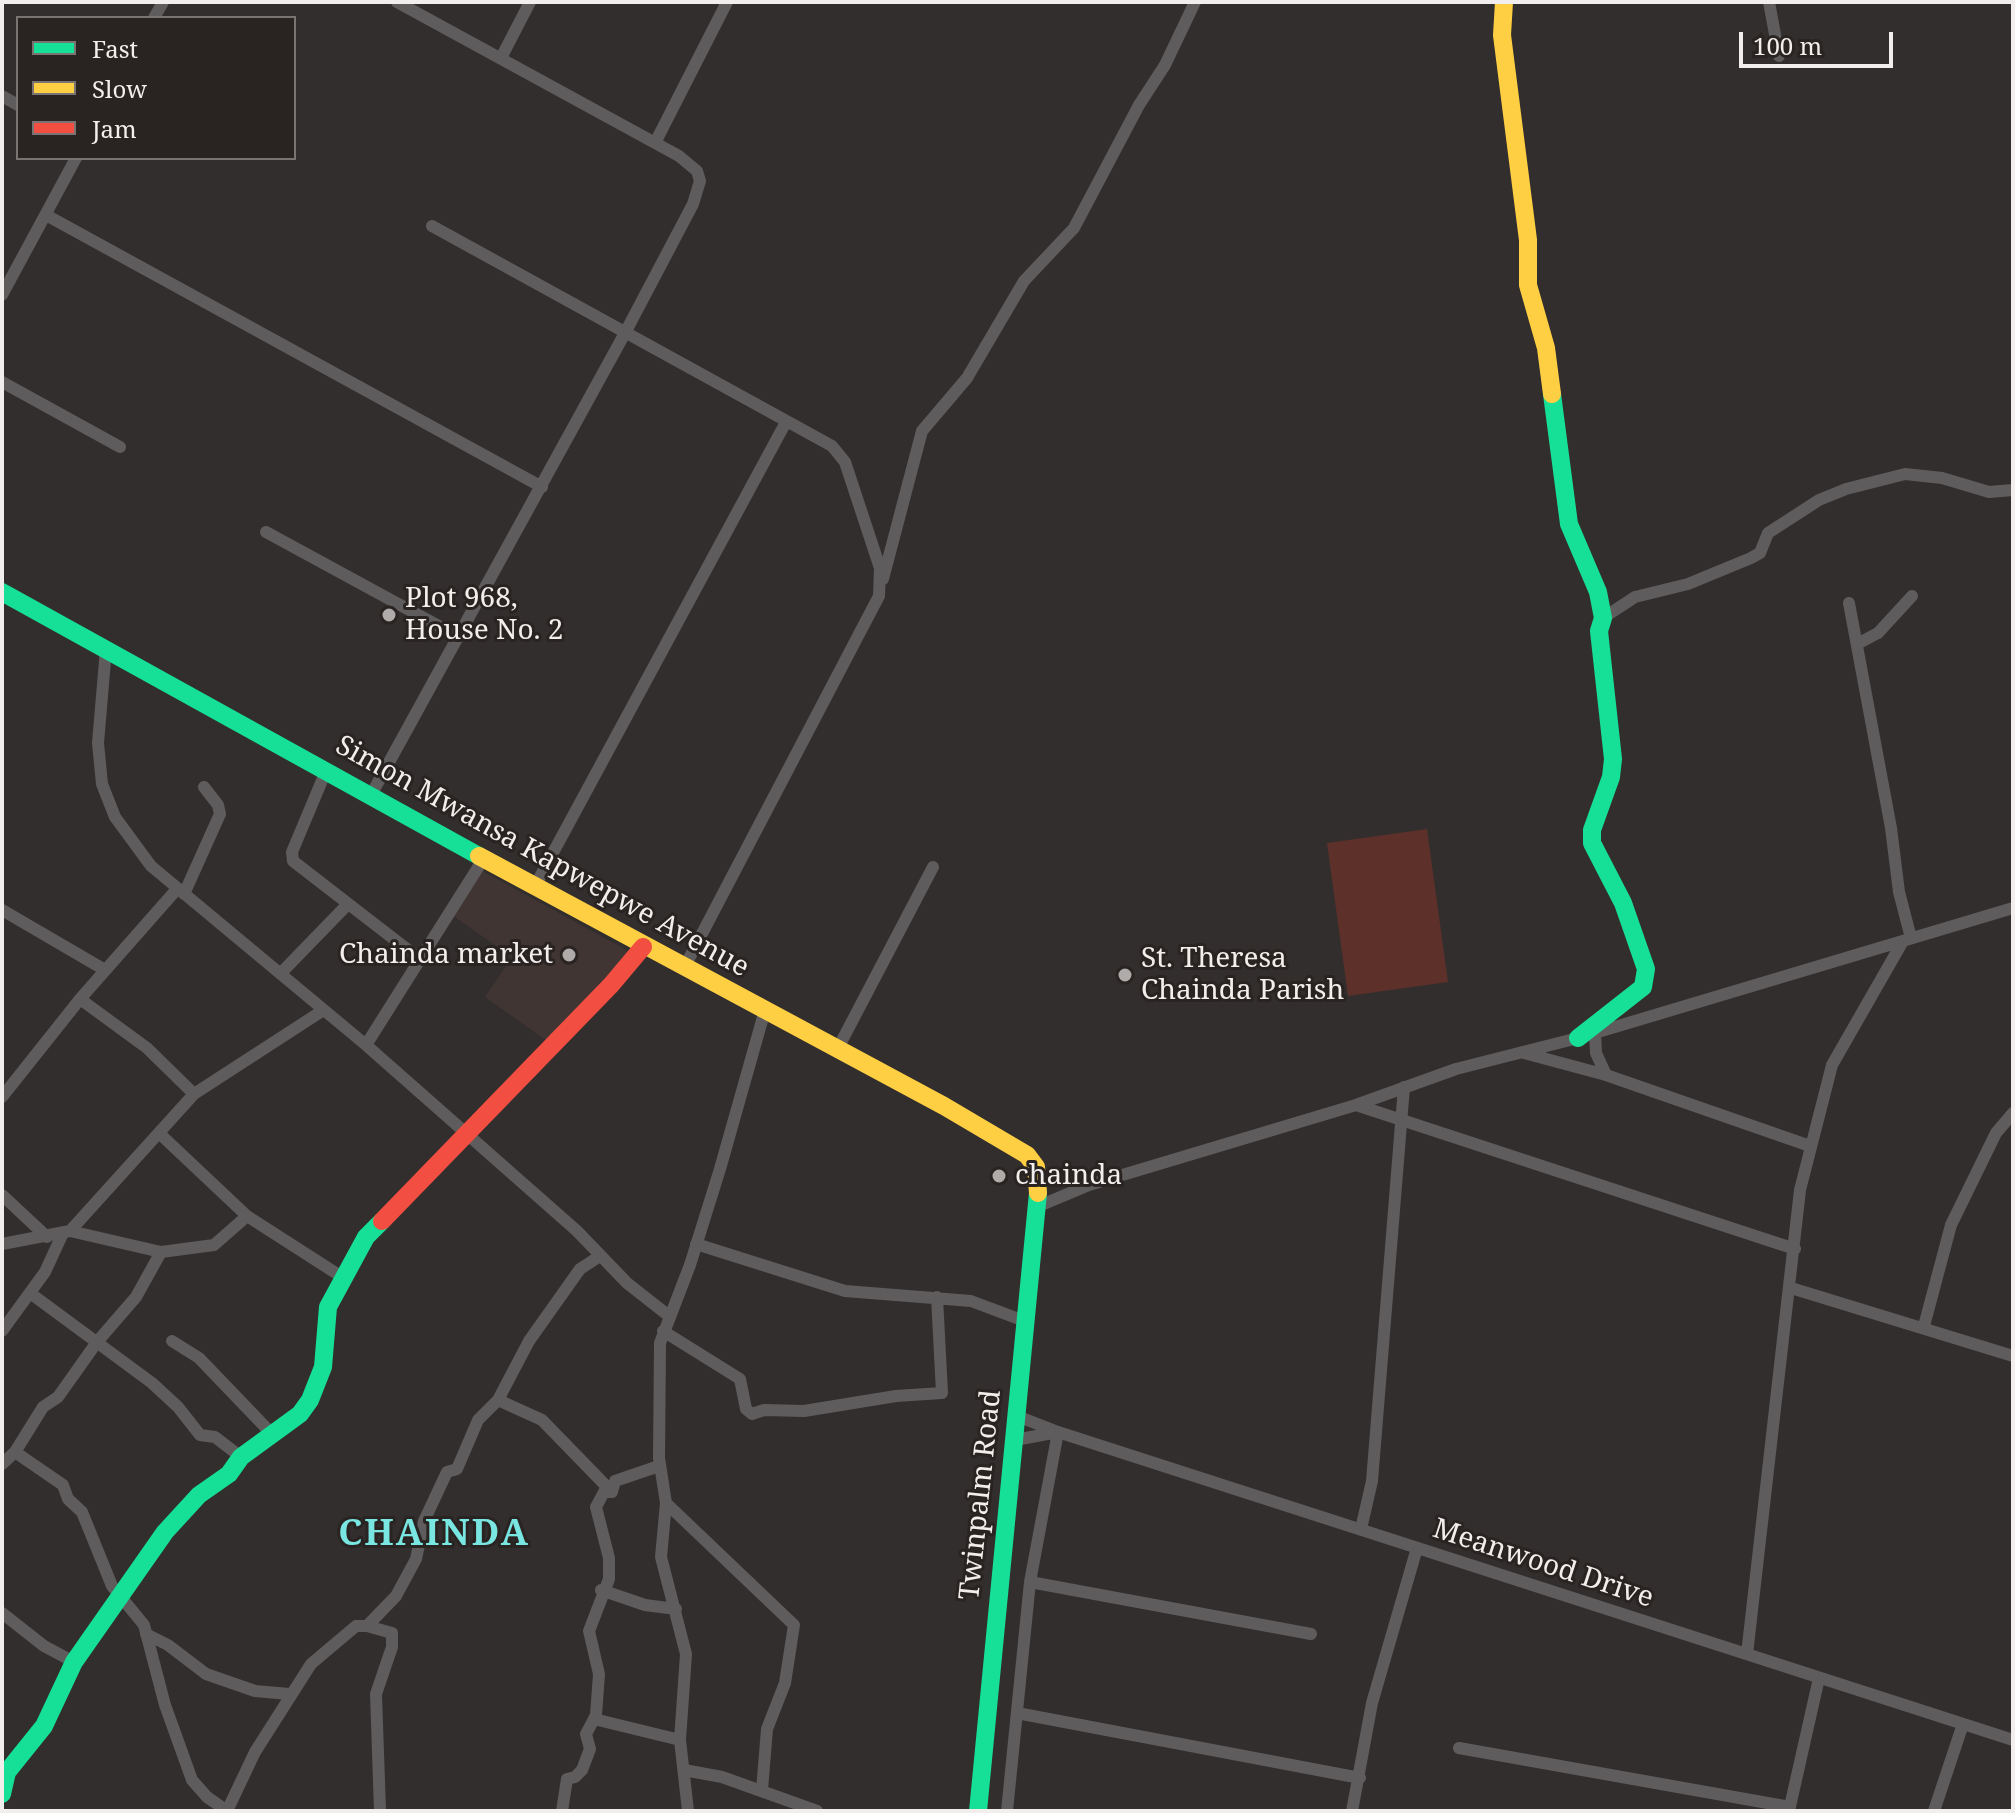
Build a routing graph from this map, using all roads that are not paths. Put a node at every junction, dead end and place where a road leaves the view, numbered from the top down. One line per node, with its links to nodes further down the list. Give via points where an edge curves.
1 (397, 2): 8 (street)
2 (530, 2): 8 (street)
3 (727, 2): 9 (street)
4 (1195, 2): 22 (street, via 1074,228 1024,281 967,378 922,431)
5 (1504, 2): 25 (street, via 1502,35 1528,240 1528,285 1546,348 1569,524 1598,592)
6 (1769, 2): 7 (street)
7 (1779, 56)
8 (501, 58): 9 (street)
9 (655, 143): 14 (street, via 697,171 698,193)
10 (75, 160): 11 (street)
11 (46, 215): 13 (street); 18 (street)
12 (432, 226): 14 (street)
13 (2, 295)
14 (625, 333): 16 (street); 18 (street)
15 (2, 382): 17 (street)
16 (786, 422): 22 (street, via 832,446 845,462 880,568); 34 (street)
17 (120, 447)
18 (542, 487): 26 (street)
19 (2013, 490): 25 (street, via 1989,492 1905,474 1846,489 1768,533 1760,553 1751,558 1688,584 1635,597)
20 (266, 532): 26 (street)
21 (2, 592): 28 (street, Simon Mwansa Kapwepwe Avenue)
22 (879, 596): 42 (street)
23 (1912, 596): 27 (street, via 1878,633)
24 (1849, 603): 27 (street)
25 (1603, 618): 48 (street, via 1599,631 1613,759 1592,843 1623,903 1646,969 1643,987)
26 (459, 637): 31 (street)
27 (1857, 644): 39 (street)
28 (106, 649): 29 (street, Simon Mwansa Kapwepwe Avenue); 35 (street, via 98,743 102,784 126,834 162,878)
29 (326, 771): 31 (street, Simon Mwansa Kapwepwe Avenue); 36 (street, via 292,856 296,865)
30 (204, 787): 35 (street, via 220,814)
31 (371, 795): 32 (street, Simon Mwansa Kapwepwe Avenue)
32 (484, 858): 34 (street, Simon Mwansa Kapwepwe Avenue); 41 (street)
33 (933, 867): 50 (street)
34 (535, 886): 40 (street, Simon Mwansa Kapwepwe Avenue)
35 (180, 891): 43 (street); 44 (street)
36 (347, 905): 41 (street); 44 (street)
37 (2013, 908): 39 (street)
38 (2, 910): 43 (street)
39 (1907, 940): 48 (street); 61 (street, via 1832,1065)
40 (643, 947): 42 (street, Simon Mwansa Kapwepwe Avenue); 59 (street)
41 (421, 960): 49 (street)
42 (684, 968): 46 (street, Simon Mwansa Kapwepwe Avenue)
43 (105, 970): 45 (street)
44 (281, 973): 47 (street)
45 (80, 999): 54 (street, via 147,1048); 55 (street)
46 (765, 1010): 50 (street, Simon Mwansa Kapwepwe Avenue); 69 (street)
47 (322, 1011): 49 (street); 54 (street)
48 (1586, 1035): 51 (street); 52 (street)
49 (366, 1045): 59 (street)
50 (837, 1050): 62 (street, Simon Mwansa Kapwepwe Avenue, via 1017,1146 1036,1167)
51 (1524, 1053): 52 (street); 53 (street)
52 (1606, 1075): 61 (street)
53 (1404, 1087): 56 (street); 58 (street)
54 (194, 1094): 60 (street)
55 (2, 1097)
56 (1356, 1105): 58 (street); 64 (street, via 1089,1185)
57 (2013, 1113): 79 (street, via 1996,1133 1951,1225)
58 (1398, 1122): 70 (street); 96 (street, via 1372,1481)
59 (466, 1132): 72 (street); 73 (street, via 366,1237)
60 (160, 1134): 65 (street); 66 (street)
61 (1810, 1146): 70 (street)
62 (1040, 1184): 64 (street, Twinpalm Road)
63 (2, 1195): 67 (street)
64 (1039, 1206): 78 (street, Twinpalm Road)
65 (247, 1216): 71 (street, via 214,1245); 73 (street)
66 (66, 1233): 67 (street); 71 (street); 75 (street)
67 (47, 1237): 68 (street)
68 (2, 1244)
69 (696, 1244): 76 (street, via 845,1291); 77 (street)
70 (1795, 1249): 74 (street)
71 (161, 1252): 83 (street, via 136,1297)
72 (600, 1256): 77 (street); 85 (street, via 580,1269 529,1341)
73 (342, 1277): 88 (street, via 325,1318 318,1383 300,1414)
74 (1791, 1288): 79 (street); 106 (street)
75 (30, 1293): 80 (street); 83 (street)
76 (937, 1297): 78 (street, via 971,1301); 81 (street, via 942,1393 938,1395 752,1414 746,1409 740,1379)
77 (669, 1316): 81 (street)
78 (1027, 1322): 86 (street, Twinpalm Road)
79 (1924, 1326): 84 (street)
80 (2, 1331)
81 (663, 1331): 93 (street, via 658,1362)
82 (172, 1341): 88 (street, via 199,1358)
83 (97, 1342): 90 (street, via 58,1397 43,1407); 91 (street, via 152,1383 200,1435 215,1437)
84 (2013, 1356)
85 (498, 1400): 94 (street, via 542,1420); 103 (street, via 478,1420 457,1469 447,1472 424,1521 416,1559 396,1596)
86 (1017, 1416): 87 (street, Meanwood Drive); 89 (street, Twinpalm Road)
87 (1058, 1432): 89 (street); 96 (street, Meanwood Drive); 98 (street)
88 (271, 1433): 91 (street)
89 (1015, 1440): 128 (street, Twinpalm Road)
90 (15, 1452): 92 (street); 100 (street, via 63,1485 82,1512)
91 (241, 1457): 100 (street, via 229,1474 176,1519)
92 (2, 1464)
93 (659, 1466): 94 (street, via 615,1481); 95 (street)
94 (612, 1492): 99 (street, via 604,1492 596,1507 609,1558 609,1579)
95 (666, 1503): 101 (street, via 661,1557); 119 (street, via 794,1625 785,1683 767,1729)
96 (1361, 1529): 97 (street, Meanwood Drive)
97 (1417, 1548): 106 (street, Meanwood Drive); 118 (street, via 1372,1703)
98 (1030, 1582): 105 (street); 110 (street)
99 (601, 1590): 101 (street); 111 (street, via 589,1631 599,1674)
100 (120, 1597): 104 (street); 107 (street)
101 (676, 1609): 113 (street, via 688,1672)
102 (2, 1613): 107 (street)
103 (367, 1626): 109 (street, via 356,1626 311,1664); 124 (street, via 392,1633 376,1694)
104 (146, 1634): 109 (street, via 206,1674 255,1691); 121 (street, via 192,1780 207,1797)
105 (1311, 1634)
106 (1747, 1654): 108 (street, Meanwood Drive)
107 (74, 1662): 117 (street, via 44,1726)
108 (1819, 1678): 112 (street, Meanwood Drive); 122 (street)
109 (289, 1694): 121 (street)
110 (1017, 1713): 118 (street); 129 (street)
111 (594, 1719): 113 (street); 125 (street, via 586,1734 590,1749 582,1770 567,1779)
112 (1963, 1724): 114 (street, Meanwood Drive); 131 (street)
113 (680, 1740): 116 (street)
114 (2013, 1740)
115 (1459, 1748): 122 (street)
116 (684, 1770): 119 (street); 126 (street)
117 (5, 1772): 120 (street)
118 (1360, 1778): 130 (street)
119 (762, 1790): 127 (street)
120 (2, 1794)
121 (229, 1808): 123 (street)
122 (1790, 1809)
123 (246, 1811)
124 (380, 1811)
125 (562, 1811)
126 (688, 1811)
127 (817, 1811)
128 (978, 1811)
129 (1007, 1811)
130 (1352, 1811)
131 (1934, 1811)

